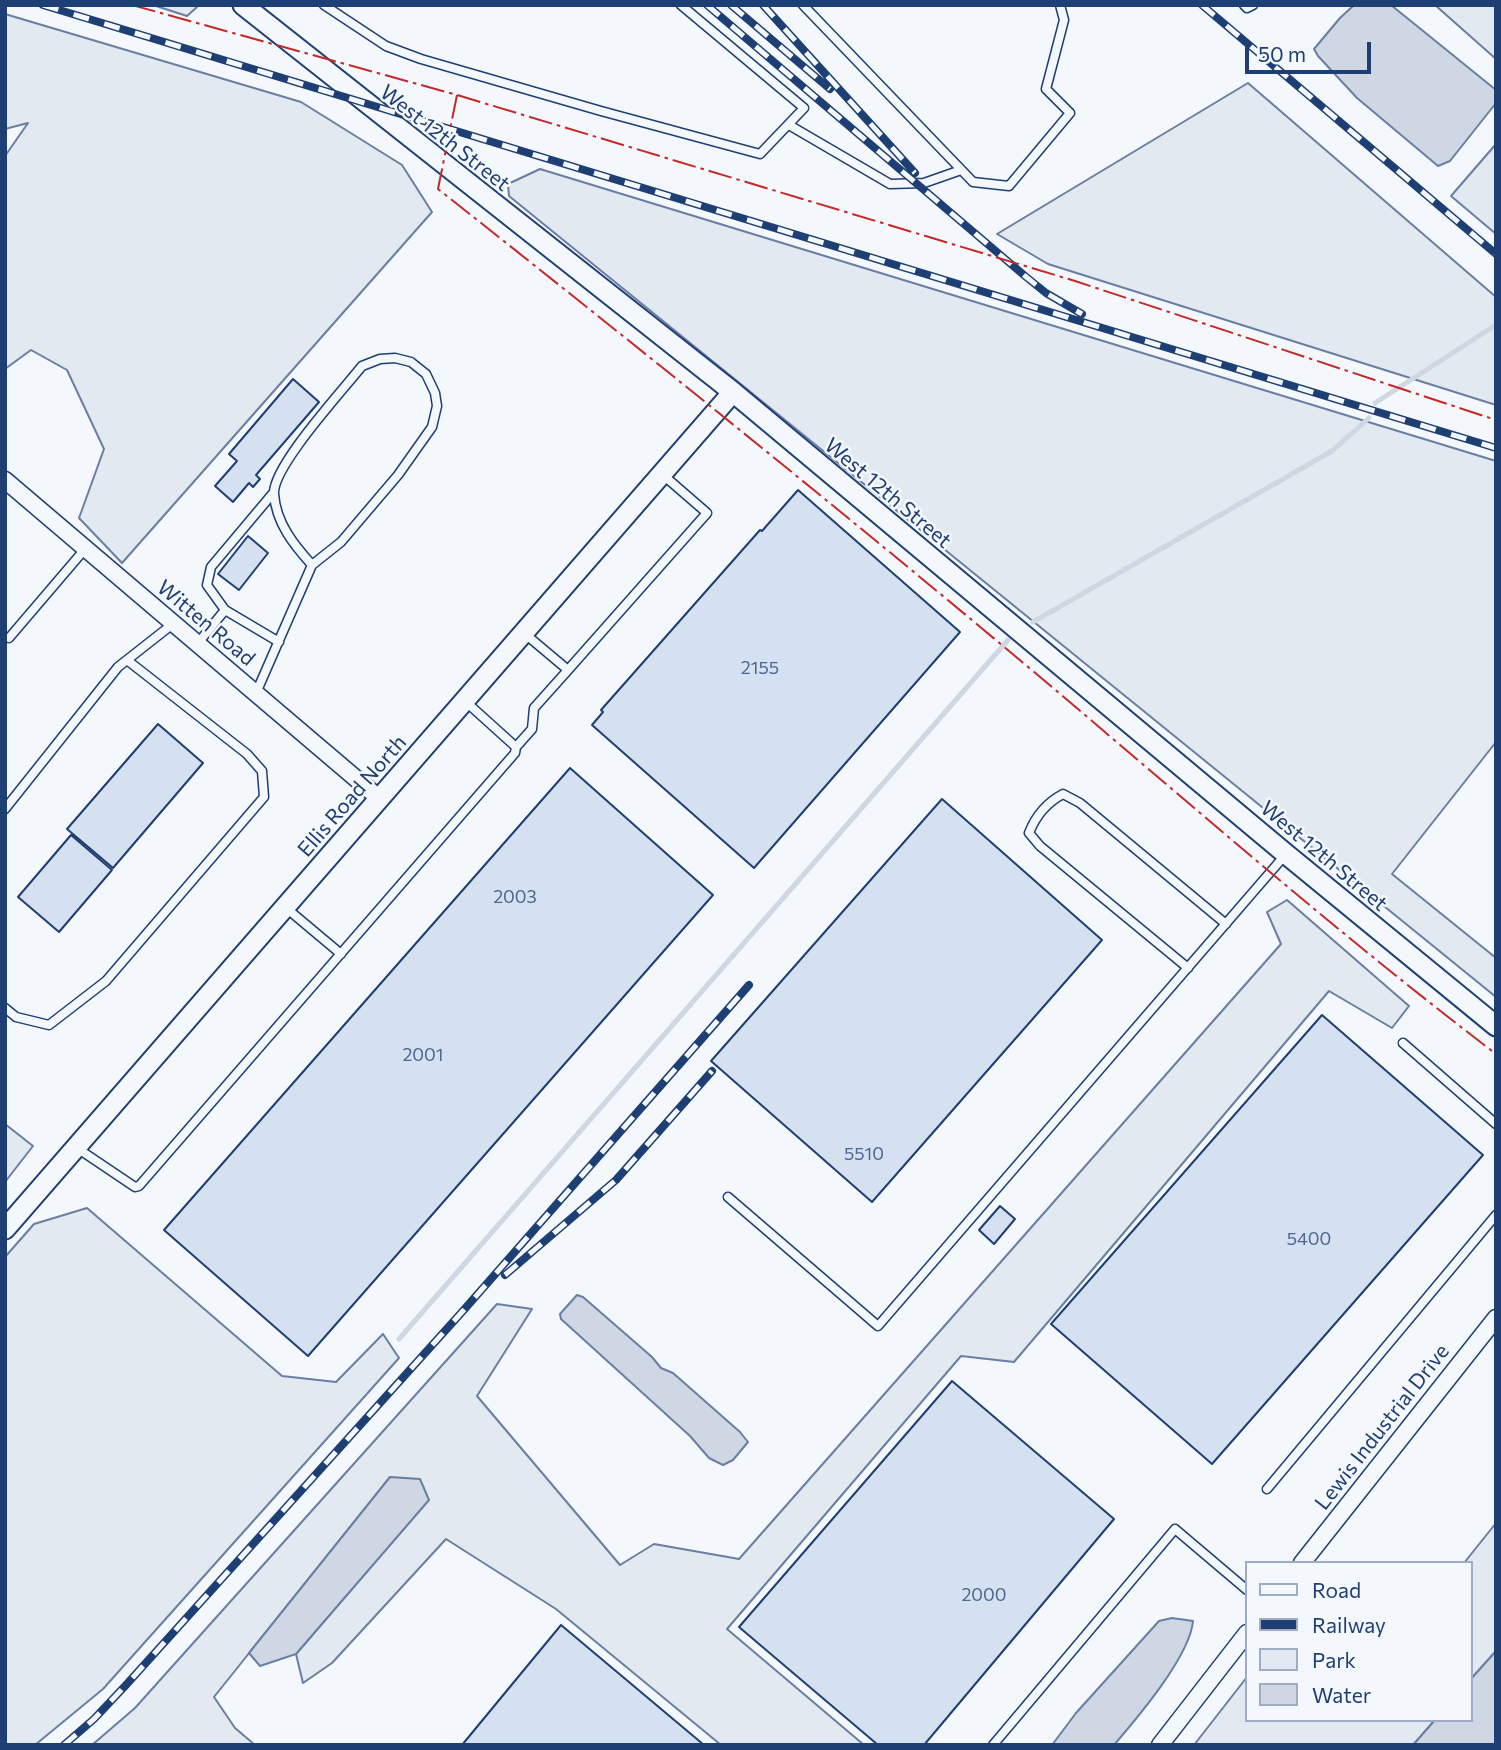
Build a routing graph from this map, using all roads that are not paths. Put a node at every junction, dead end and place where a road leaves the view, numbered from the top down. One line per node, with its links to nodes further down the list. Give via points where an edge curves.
1 (243, 5): 10 (street, West 12th Street)
2 (324, 5): 8 (lane, via 386,46 421,59 693,137 760,154)
3 (681, 5): 8 (lane, via 804,108)
4 (803, 5): 9 (lane)
5 (1060, 5): 9 (lane, via 1064,20 1046,89 1070,113 1009,186 973,182)
6 (1244, 5): 7 (lane)
7 (1253, 5)
8 (789, 124): 9 (lane, via 890,184 917,184)
9 (961, 170)
10 (733, 392): 11 (street, Ellis Road North); 29 (street, West 12th Street)
11 (662, 474): 18 (street, Ellis Road North); 23 (lane, via 707,513)
12 (5, 480): 14 (street, Witten Road)
13 (274, 492): 15 (lane, via 283,526); 15 (lane, via 290,456 362,366 395,358 411,362 426,374 437,406 432,427 341,542); 16 (lane, via 211,567 207,585)
14 (85, 549): 17 (street, Witten Road); 19 (lane)
15 (312, 565): 20 (lane)
16 (225, 610): 20 (lane); 21 (lane)
17 (174, 623): 21 (street, Witten Road); 22 (lane)
18 (524, 633): 23 (lane); 25 (street, Ellis Road North)
19 (9, 638)
20 (279, 642): 24 (lane)
21 (198, 643): 24 (street, Witten Road)
22 (127, 660): 28 (lane); 34 (lane, via 247,754 262,771 264,797 106,981 49,1025 16,1017)
23 (568, 670): 26 (lane, via 534,708 532,729)
24 (256, 692): 27 (street, Witten Road)
25 (465, 701): 26 (lane); 27 (street, Ellis Road North)
26 (516, 747): 32 (lane)
27 (380, 799): 30 (street, Ellis Road North)
28 (5, 809)
29 (1286, 854): 31 (lane); 35 (street, West 12th Street)
30 (285, 907): 32 (lane); 38 (street, Ellis Road North)
31 (1226, 924): 33 (lane); 33 (lane, via 1080,803 1063,794 1035,817 1030,833 1040,846)
32 (341, 954): 38 (lane, via 139,1185)
33 (1188, 968): 39 (lane, via 878,1326)
34 (5, 1008)
35 (1496, 1026)
36 (1403, 1043): 37 (lane)
37 (1496, 1124)
38 (75, 1148): 41 (street, Ellis Road North)
39 (728, 1197)
40 (1496, 1215): 43 (lane)
41 (5, 1229)
42 (1496, 1318): 44 (street, Lewis Industrial Drive)
43 (1267, 1489)
44 (1304, 1561)
45 (1246, 1589): 47 (lane, via 1175,1530)
46 (1246, 1634): 48 (street)
47 (993, 1745)
48 (1160, 1745)

